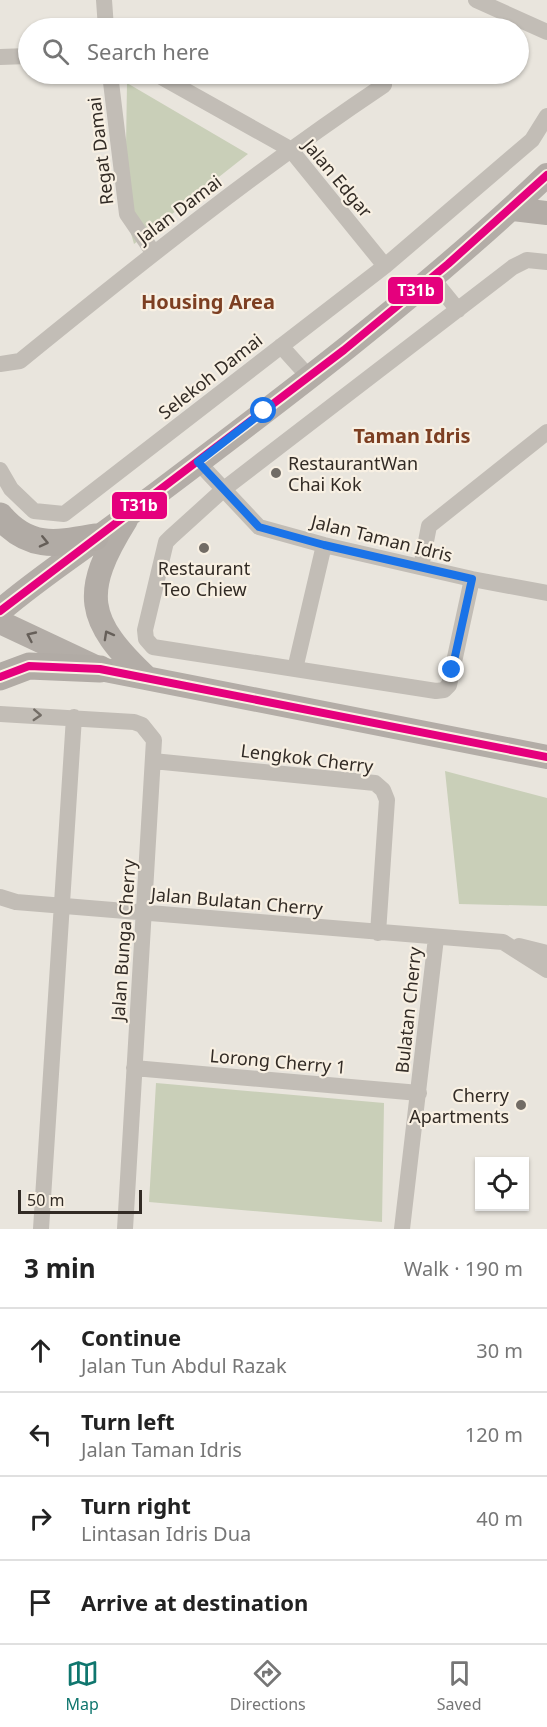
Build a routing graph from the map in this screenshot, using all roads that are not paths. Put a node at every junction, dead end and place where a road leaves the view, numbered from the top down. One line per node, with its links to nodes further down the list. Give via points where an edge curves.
1 (104, 0): 3 (street)
2 (476, 0): 4 (street)
3 (105, 18)
4 (516, 18)
5 (529, 24): 6 (street)
6 (547, 32)
7 (18, 56): 8 (street)
8 (0, 57)
9 (111, 84): 17 (street, Regat Damai, via 127,214)
10 (174, 84): 13 (street, Jalan Edgar)
11 (384, 85): 13 (street, Jalan Damai)
12 (547, 116): 19 (street, Selekoh Damai, via 532,140)
13 (290, 149): 17 (street, Jalan Damai); 19 (street, Jalan Edgar)
14 (547, 176): 15 (main road)
15 (513, 209): 16 (main road); 20 (main road)
16 (547, 213)
17 (153, 252): 23 (street, Jalan Damai, via 20,361)
18 (547, 262): 21 (street, via 520,263)
19 (385, 266): 22 (street, Selekoh Damai)
20 (432, 278): 21 (street); 24 (main road)
21 (458, 310): 28 (street)
22 (281, 346): 24 (street); 27 (street, Selekoh Damai, via 63,514 34,511 11,489)
23 (0, 364)
24 (308, 376): 26 (main road)
25 (547, 432): 33 (street, via 429,526)
26 (198, 462): 28 (street, Jalan Taman Idris); 30 (main road)
27 (0, 470)
28 (224, 489): 32 (street, Jalan Taman Idris, via 259,527); 39 (street, via 166,542 146,639 153,647)
29 (0, 516): 31 (main road, one-way to 31, via 32,539 51,544)
30 (128, 516): 31 (main road); 41 (main road, one-way to 30, via 117,651 106,633 95,589 98,572)
31 (95, 537): 36 (main road)
32 (324, 545): 33 (street, Jalan Taman Idris); 39 (street)
33 (421, 567): 34 (street, Jalan Taman Idris)
34 (472, 579): 35 (street, Jalan Taman Idris); 39 (street, via 444,690)
35 (547, 592)
36 (0, 611)
37 (0, 622): 38 (main road, one-way to 37)
38 (100, 669): 40 (main road, via 29,666); 41 (main road)
39 (295, 669)
40 (0, 677)
41 (147, 678): 44 (main road)
42 (0, 714): 43 (street, Jalan Bunga Cherry, one-way to 43)
43 (75, 717): 45 (street, Jalan Bunga Cherry, via 142,725 154,740); 48 (street)
44 (547, 757)
45 (153, 761): 50 (street, Jalan Bunga Cherry); 51 (street, Lengkok Cherry, via 375,783 387,800)
46 (0, 897): 47 (street, Jalan Bulatan Cherry)
47 (16, 902): 48 (street, Jalan Bulatan Cherry); 49 (street)
48 (61, 906): 50 (street, Jalan Bulatan Cherry); 58 (street)
49 (0, 908)
50 (145, 913): 51 (street, Jalan Bulatan Cherry); 56 (street, Jalan Bunga Cherry)
51 (378, 933): 52 (street, Jalan Bulatan Cherry)
52 (436, 938): 53 (street, Jalan Bulatan Cherry); 57 (street, Bulatan Cherry)
53 (504, 942): 54 (street, Jalan Bulatan Cherry); 55 (street)
54 (547, 953)
55 (547, 970)
56 (134, 1068): 57 (street, Lorong Cherry 1); 59 (street, Jalan Bunga Cherry)
57 (419, 1093): 60 (street, Bulatan Cherry)
58 (41, 1229)
59 (125, 1229)
60 (402, 1229)

